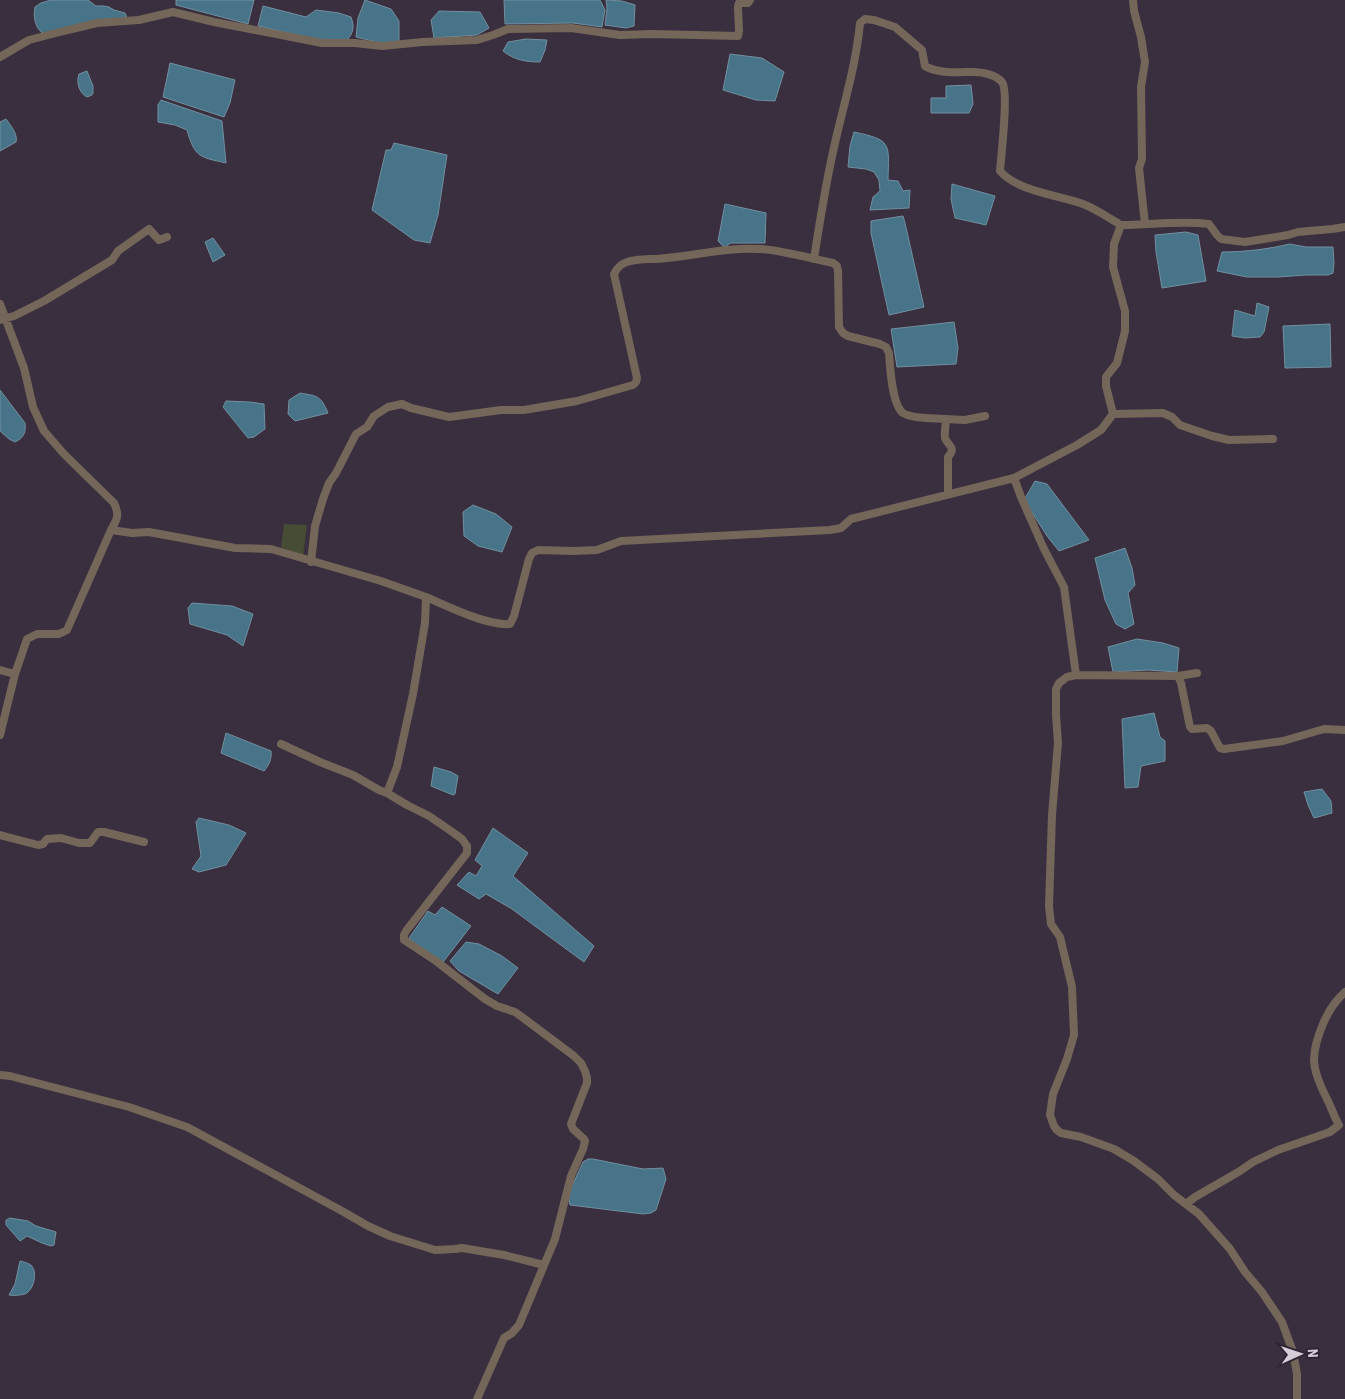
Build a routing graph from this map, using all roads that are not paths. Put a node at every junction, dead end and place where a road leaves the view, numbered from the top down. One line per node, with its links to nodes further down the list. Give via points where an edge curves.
1 (750, 0): 3 (street, via 739,3 738,36 620,35 571,28 508,29 477,40 382,46 322,43 173,12 140,20 97,23 29,40)
2 (1132, 0): 4 (street, via 1145,62 1141,87 1142,159 1139,168)
3 (0, 57)
4 (1145, 224): 5 (street); 6 (street, via 1209,224 1222,239 1245,242)
5 (1121, 225): 8 (street, via 1085,204 1017,185 1000,171 1004,117 1002,82 980,72 931,70 924,66 922,50 895,27 865,19 860,24 852,78 835,143); 11 (street, via 1114,244 1113,267 1125,311 1125,331 1117,363 1106,377)
6 (1345, 227)
7 (167, 237): 10 (street, via 159,240 148,229 118,251 112,260 44,301)
8 (814, 259): 13 (street, via 837,266 839,327 842,333 886,347 896,402 902,412 910,416); 18 (street, via 762,249 733,249 627,262 618,266 614,274 638,378 633,385 577,401 449,417 402,404 388,407 356,434 329,483 315,526)
9 (0, 304): 10 (street)
10 (3, 319): 17 (street, via 24,368 33,408 44,432 114,503 118,511 117,520)
11 (1113, 414): 14 (street, via 1163,413 1180,425 1212,436 1229,440); 15 (street, via 1093,435)
12 (985, 416): 13 (street)
13 (946, 420): 16 (street, via 945,438 952,448 948,457)
14 (1273, 439)
15 (1014, 478): 16 (street); 23 (street, via 1064,587)
16 (948, 494): 19 (street, via 851,519 841,528 830,530 621,542 597,550 538,550 528,559 510,624 501,625)
17 (110, 530): 18 (street, via 149,532 235,548 271,549); 22 (street, via 67,630 59,634 37,634 28,639)
18 (311, 562): 19 (street)
19 (426, 597): 28 (street, via 409,710 397,767)
20 (0, 670): 22 (street)
21 (1197, 673): 24 (street)
22 (15, 674): 26 (street)
23 (1076, 676): 24 (street); 34 (street, via 1067,677 1056,689 1058,743 1049,889 1051,924 1060,937 1072,987 1074,1035 1052,1094 1050,1115 1061,1133 1114,1149 1158,1178)
24 (1178, 676): 25 (street, via 1190,727 1207,728 1220,748 1283,741 1324,729)
25 (1345, 730)
26 (0, 735)
27 (281, 744): 28 (street)
28 (387, 793): 35 (street, via 429,816 467,846 467,853 406,931 404,940 485,999 522,1017 574,1056 585,1071 585,1091 571,1124 584,1139 584,1150 571,1176 555,1239)
29 (0, 835): 30 (street, via 38,845 47,839 61,838 90,843 98,832)
30 (144, 842)
31 (1345, 992): 33 (street, via 1325,1020 1314,1048 1316,1074 1335,1119)
32 (0, 1075): 35 (street, via 129,1107 187,1127 390,1236 436,1250 462,1248)
33 (1342, 1124): 34 (street, via 1330,1132 1253,1162)
34 (1186, 1204): 37 (street, via 1200,1214 1230,1249 1282,1322 1293,1352)
35 (544, 1265): 36 (street, via 519,1325 504,1338)
36 (477, 1399)
37 (1297, 1399)

